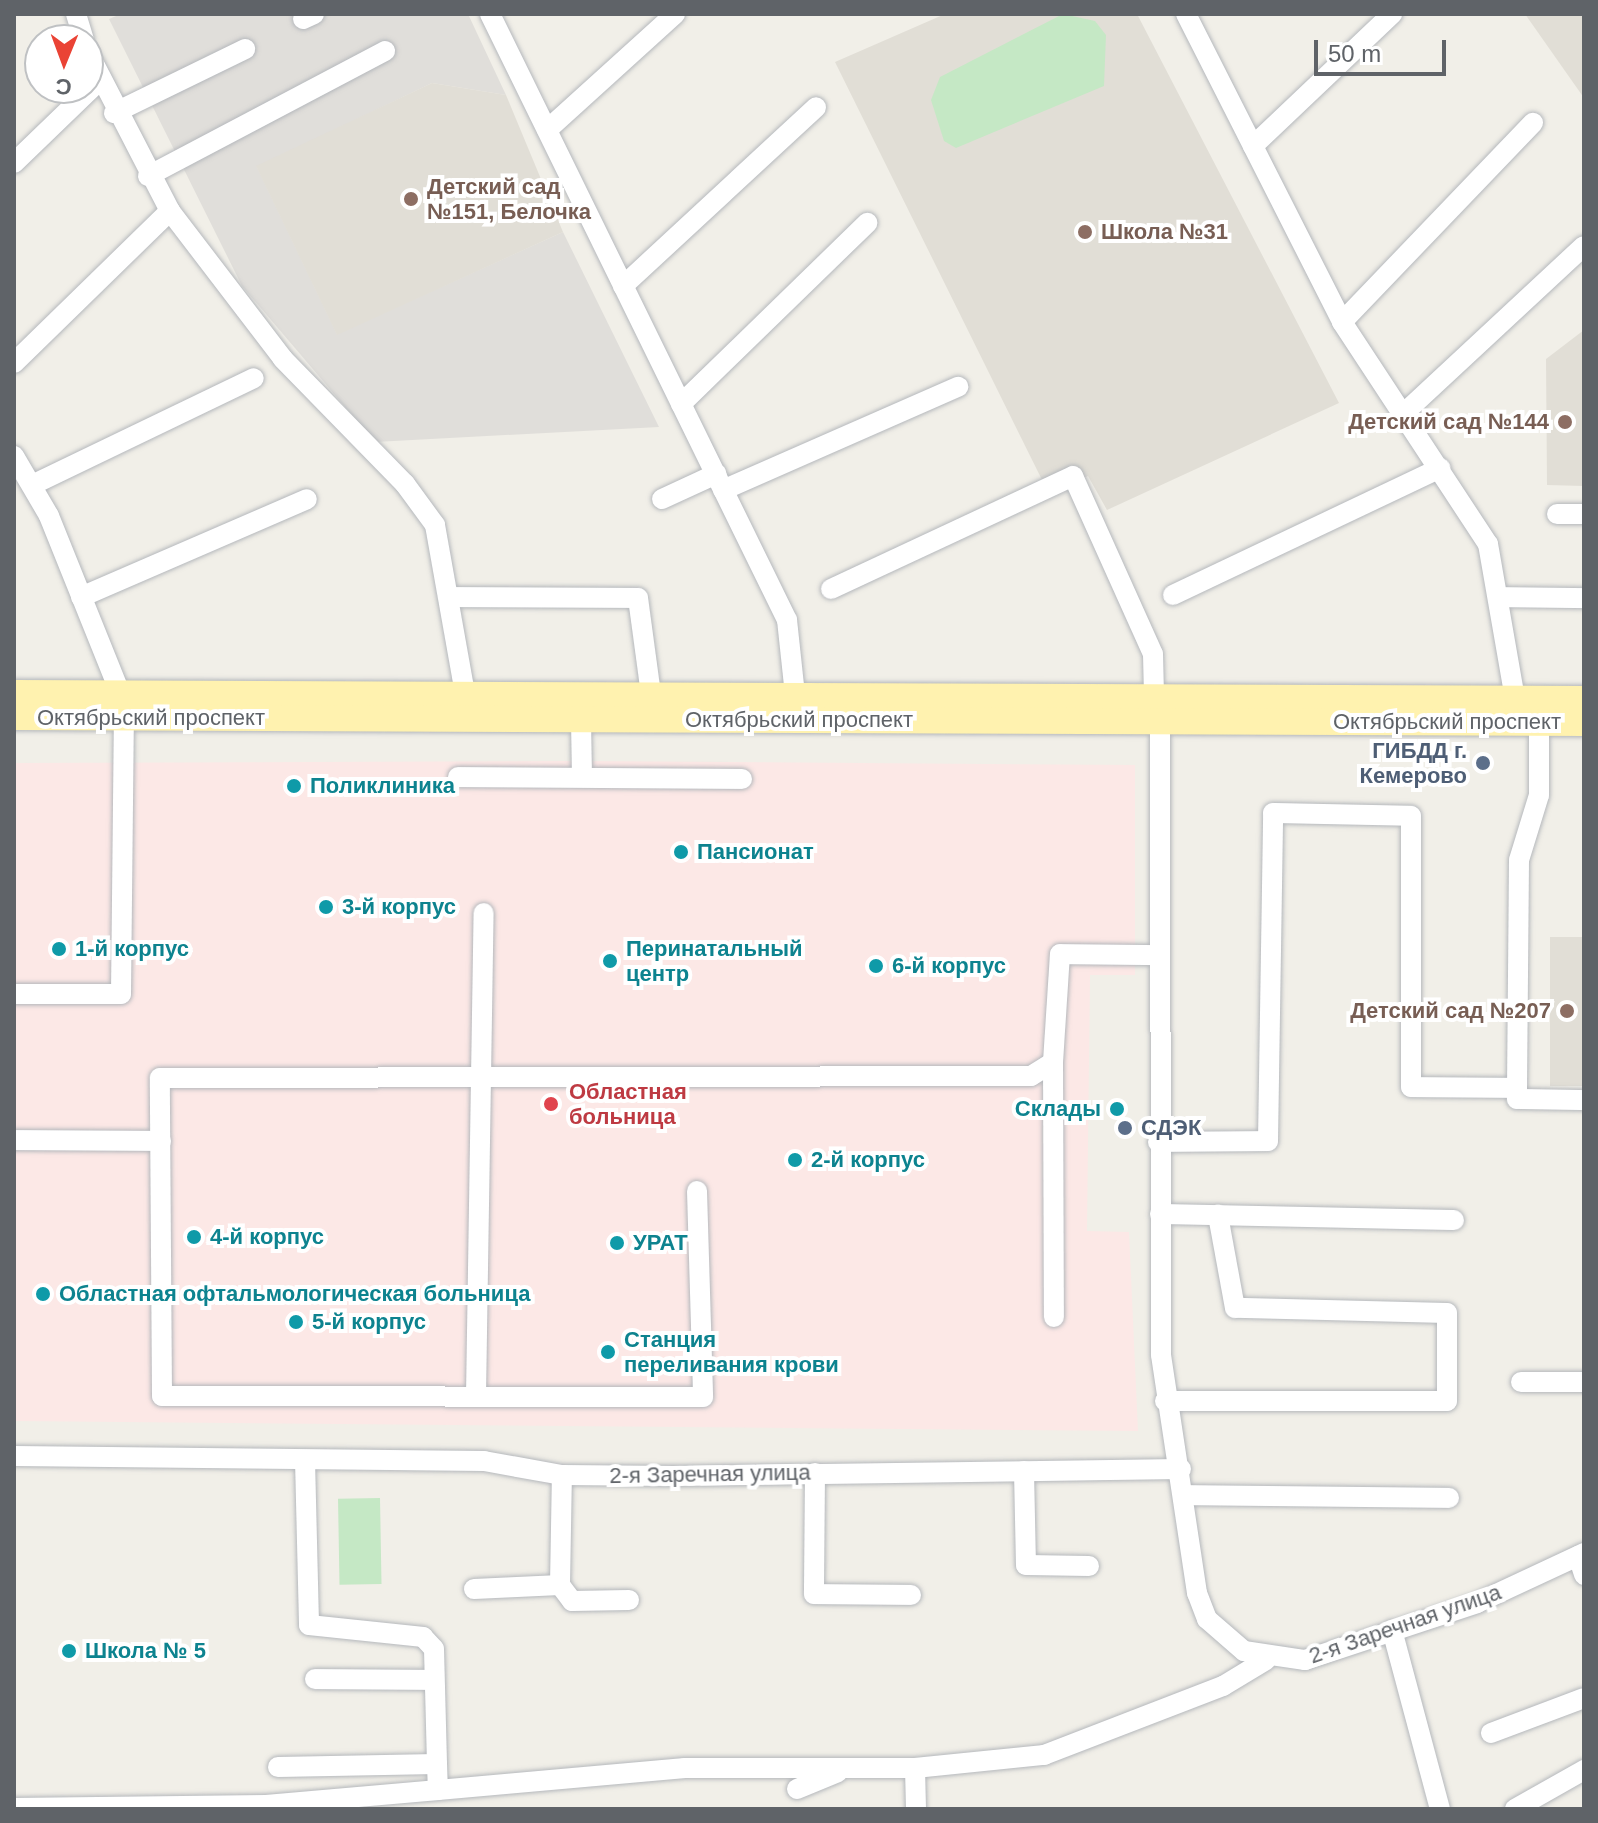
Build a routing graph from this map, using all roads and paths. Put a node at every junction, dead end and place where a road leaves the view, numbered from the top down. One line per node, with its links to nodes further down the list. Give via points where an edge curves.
1 (490, 14): 12 (street)
2 (675, 14): 12 (street)
3 (1392, 14): 13 (street)
4 (1195, 18): 13 (street)
5 (245, 49): 10 (street)
6 (385, 51): 15 (street)
7 (104, 94): 10 (street)
8 (75, 104): 14 (street)
9 (816, 107): 19 (street)
10 (114, 113): 15 (street)
11 (1533, 123): 20 (street)
12 (547, 130): 19 (street)
13 (1253, 146): 20 (street)
14 (14, 163)
15 (148, 176): 16 (street)
16 (170, 211): 21 (street); 37 (street, via 283,359 435,525)
17 (867, 223): 24 (street)
18 (1584, 246): 25 (street)
19 (623, 286): 24 (street)
20 (1342, 322): 25 (street)
21 (14, 363)
22 (254, 378): 29 (street)
23 (958, 387): 28 (street)
24 (681, 404): 28 (street)
25 (1402, 415): 27 (street)
26 (14, 456): 29 (street)
27 (1440, 468): 35 (street); 38 (street, via 1488,544)
28 (720, 482): 31 (street); 43 (street, via 787,620)
29 (32, 485): 36 (street)
30 (307, 499): 36 (street)
31 (662, 499)
32 (1557, 514): 33 (street)
33 (1584, 514)
34 (831, 589): 45 (street, via 1073,476 1153,654)
35 (1173, 595)
36 (81, 597): 46 (street)
37 (450, 597): 41 (street); 42 (street, via 638,598)
38 (1501, 597): 39 (street); 47 (street)
39 (1584, 598)
40 (14, 693): 46 (main road, Октябрьский проспект)
41 (465, 694): 42 (main road, Октябрьский проспект); 46 (main road, Октябрьский проспект)
42 (651, 694): 43 (main road, Октябрьский проспект)
43 (795, 695): 45 (main road, Октябрьский проспект)
44 (1584, 699): 47 (main road, Октябрьский проспект)
45 (1158, 705): 47 (main road, Октябрьский проспект); 49 (main road, Октябрьский проспект); 55 (street)
46 (122, 706): 48 (main road, Октябрьский проспект); 49 (main road, Октябрьский проспект); 56 (street, via 121,994)
47 (1524, 714): 50 (main road, Октябрьский проспект); 59 (street, via 1539,795 1519,860)
48 (14, 717)
49 (581, 720): 52 (street)
50 (1584, 723)
51 (458, 777): 52 (street)
52 (582, 777): 53 (street)
53 (742, 779)
54 (484, 913): 58 (street)
55 (1158, 955): 57 (street, via 1060,954); 63 (street)
56 (14, 994)
57 (1053, 1062): 58 (street, via 1031,1076); 68 (street)
58 (479, 1078): 62 (street, via 160,1078); 71 (street)
59 (1517, 1094): 60 (street); 63 (street, via 1411,1087 1411,816 1273,813 1268,1141)
60 (1584, 1100)
61 (14, 1140): 62 (street)
62 (161, 1141): 71 (street, via 162,1396)
63 (1158, 1142): 65 (street)
64 (697, 1191): 71 (street, via 703,1397)
65 (1160, 1214): 66 (street); 72 (street)
66 (1218, 1215): 67 (street); 72 (street, via 1235,1308 1447,1313 1447,1401)
67 (1454, 1220)
68 (1054, 1317)
69 (1521, 1382): 70 (street)
70 (1584, 1382)
71 (476, 1396)
72 (1165, 1401): 75 (street)
73 (14, 1456): 74 (street, 2-я Заречная улица)
74 (305, 1460): 78 (street, 2-я Заречная улица, via 484,1461); 90 (street, via 309,1625 423,1637 434,1649)
75 (1181, 1469): 76 (street, 2-я Заречная улица); 79 (street)
76 (1024, 1471): 77 (street, 2-я Заречная улица); 82 (street, via 1026,1565)
77 (815, 1473): 78 (street, 2-я Заречная улица); 85 (street, via 814,1594)
78 (562, 1475): 83 (street)
79 (1184, 1495): 80 (street); 88 (street, via 1207,1619)
80 (1449, 1498)
81 (1582, 1561): 87 (street, 2-я Заречная улица)
82 (1089, 1566)
83 (560, 1585): 84 (street); 86 (street, via 572,1601)
84 (474, 1589)
85 (911, 1595)
86 (629, 1600)
87 (1392, 1630): 88 (street, 2-я Заречная улица, via 1305,1660); 103 (street)
88 (1266, 1660): 96 (street, via 1223,1686 1044,1755)
89 (315, 1679): 90 (street)
90 (433, 1680): 93 (street)
91 (1584, 1698): 92 (street)
92 (1491, 1733)
93 (437, 1764): 94 (street); 99 (street)
94 (278, 1767)
95 (849, 1768): 96 (street); 98 (street); 99 (street, via 685,1768)
96 (915, 1768): 102 (street)
97 (1584, 1770): 104 (street)
98 (797, 1789)
99 (438, 1790): 100 (street)
100 (266, 1807): 101 (street)
101 (14, 1808)
102 (916, 1809)
103 (1440, 1809)
104 (1515, 1809)

